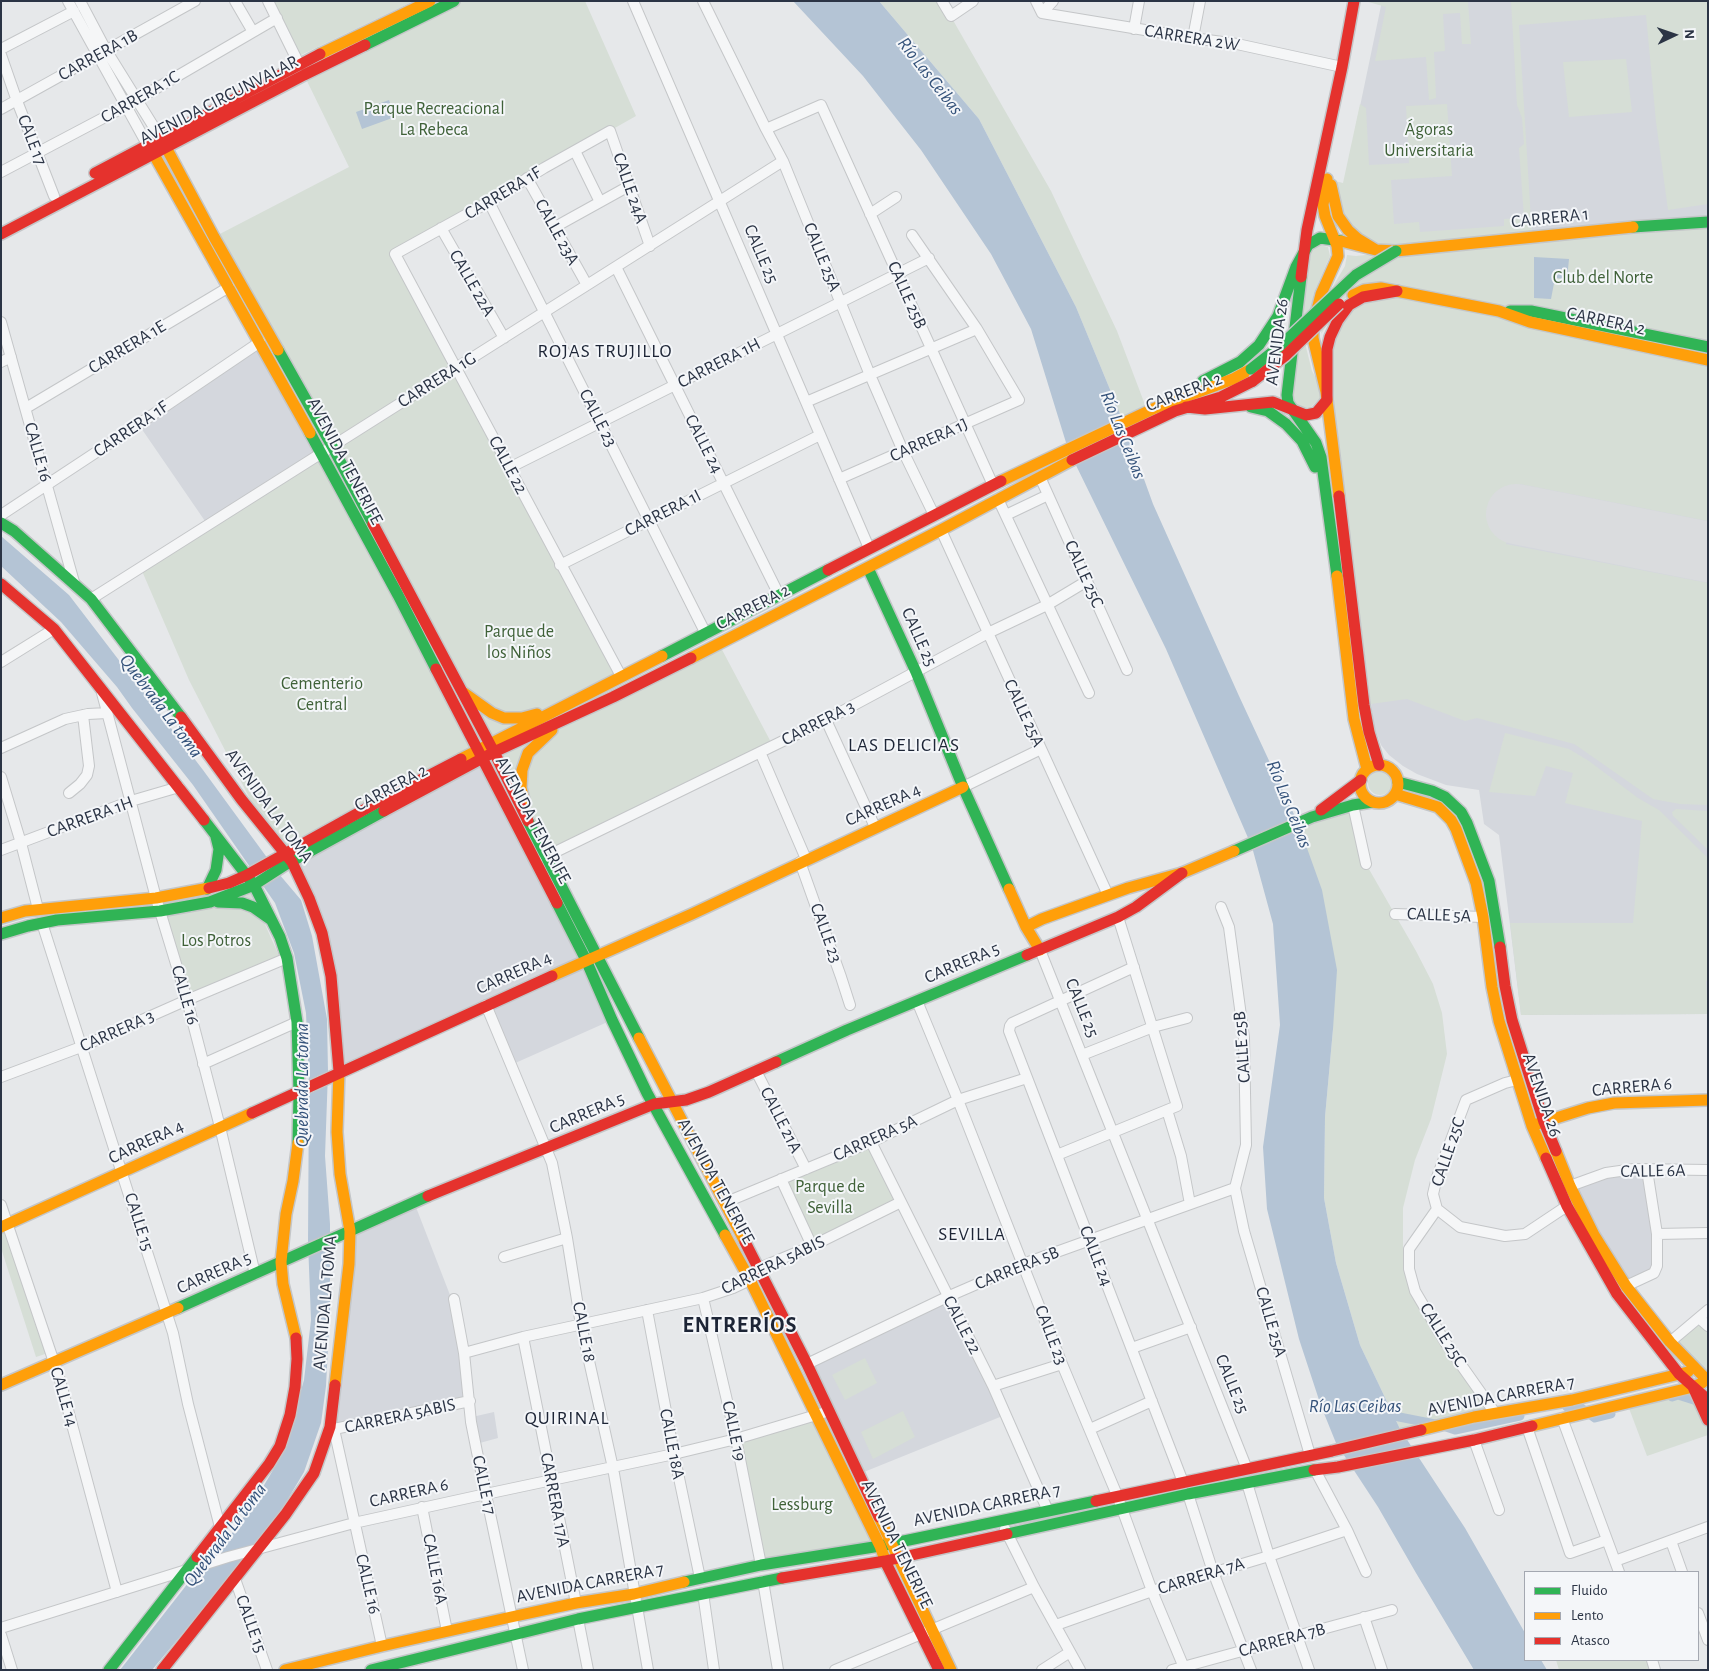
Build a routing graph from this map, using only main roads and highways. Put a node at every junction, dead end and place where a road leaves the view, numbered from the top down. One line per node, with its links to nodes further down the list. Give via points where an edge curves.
1 (430, 1): 5 (main road, AVENIDA CIRCUNVALAR, via 298,64)
2 (454, 1): 5 (main road, AVENIDA CIRCUNVALAR)
3 (1354, 1): 12 (main road, AVENIDA 26)
4 (1365, 1): 7 (main road, AVENIDA 26)
5 (163, 142): 6 (main road, AVENIDA CIRCUNVALAR); 27 (main road, AVENIDA TENERIFE, via 332,446)
6 (150, 149): 9 (main road, AVENIDA CIRCUNVALAR); 10 (main road, AVENIDA CIRCUNVALAR); 31 (main road, AVENIDA TENERIFE, via 321,453)
7 (1330, 166): 11 (main road, AVENIDA 26, via 1323,205); 13 (main road, via 1338,216 1358,239)
8 (1708, 222): 14 (main road, CARRERA 1)
9 (1, 224)
10 (1, 234)
11 (1334, 239): 12 (main road, via 1320,238); 13 (main road, CARRERA 1); 19 (main road, AVENIDA 26, via 1338,256 1321,294 1312,330)
12 (1304, 250): 20 (main road, via 1278,316 1259,345 1240,362 1186,391); 22 (main road, AVENIDA 26, via 1300,304 1288,378 1288,403)
13 (1376, 250): 14 (main road, CARRERA 1)
14 (1396, 251): 20 (main road, CARRERA 2, bridge, via 1352,279 1251,370)
15 (1397, 291): 16 (main road, CARRERA 2); 19 (main road, via 1363,297 1349,305 1338,320 1327,349); 20 (main road, CARRERA 2, bridge, via 1381,288 1364,290 1340,304 1253,381 1221,397)
16 (1499, 311): 17 (main road, CARRERA 2, via 1531,311); 18 (main road, CARRERA 2, via 1530,322)
17 (1708, 347)
18 (1708, 360)
19 (1327, 400): 22 (main road, via 1319,411 1311,415); 32 (main road, AVENIDA 26, via 1364,705)
20 (1180, 405): 21 (main road, via 1205,409); 25 (main road, CARRERA 2); 28 (main road, CARRERA 2, via 1155,408 993,485)
21 (1227, 406): 22 (main road, via 1273,402); 24 (main road, via 1268,411 1302,441 1314,464 1323,510)
22 (1293, 410): 24 (main road, AVENIDA 26, via 1309,430 1321,457)
23 (1, 523): 42 (main road, AVENIDA LA TOMA, via 91,599)
24 (1332, 535): 33 (main road, AVENIDA 26, via 1354,720)
25 (868, 568): 29 (main road, CARRERA 2); 36 (main road, CALLE 25, via 916,672)
26 (1, 584): 41 (main road, AVENIDA LA TOMA, via 54,629)
27 (462, 691): 28 (main road, via 492,714 504,718 522,718); 30 (main road, AVENIDA TENERIFE)
28 (564, 705): 30 (main road, CARRERA 2)
29 (566, 718): 30 (main road, CARRERA 2); 40 (main road, via 528,753 522,770 521,788)
30 (492, 748): 31 (main road, CARRERA 2); 40 (main road, AVENIDA TENERIFE)
31 (480, 755): 42 (main road, CARRERA 2); 54 (main road, AVENIDA TENERIFE)
32 (1379, 765): 33 (main road); 35 (main road, AVENIDA 26, via 1393,771)
33 (1367, 769): 34 (main road)
34 (1361, 780): 38 (main road, via 1363,793); 39 (main road, CARRERA 5)
35 (1398, 782): 37 (main road); 60 (main road, AVENIDA 26, via 1445,797 1461,812 1467,823 1489,881 1508,1003)
36 (963, 787): 51 (main road, CALLE 25); 54 (main road, CARRERA 4, via 692,914)
37 (1395, 794): 38 (main road, via 1385,802); 61 (main road, AVENIDA 26, via 1438,807 1456,828 1474,876 1483,916 1495,1005)
38 (1372, 802): 39 (main road, CARRERA 5)
39 (1312, 817): 43 (main road, CARRERA 5)
40 (529, 824): 54 (main road, AVENIDA TENERIFE)
41 (216, 836): 44 (main road, AVENIDA LA TOMA); 46 (main road, via 219,849 216,870)
42 (285, 859): 44 (main road, CARRERA 2); 55 (main road, AVENIDA LA TOMA, via 310,898 322,933 331,976)
43 (1182, 873): 45 (main road, CARRERA 5); 48 (main road, CARRERA 5)
44 (252, 879): 46 (main road, CARRERA 2); 47 (main road, CARRERA 2); 50 (main road, AVENIDA LA TOMA)
45 (1128, 888): 48 (main road, via 1139,894 1140,901); 51 (main road, CARRERA 5)
46 (207, 889): 49 (main road, CARRERA 2, via 156,898 38,909)
47 (210, 902): 50 (main road, via 242,903); 52 (main road, CARRERA 2, via 160,911 42,923)
48 (1136, 907): 53 (main road, CARRERA 5)
49 (1, 918)
50 (272, 920): 56 (main road, AVENIDA LA TOMA, via 287,958)
51 (1026, 927): 53 (main road, CALLE 25)
52 (1, 934)
53 (1040, 950): 58 (main road, CARRERA 5, via 847,1030 756,1072 694,1097)
54 (591, 957): 55 (main road, CARRERA 4); 58 (main road, AVENIDA TENERIFE); 59 (main road, AVENIDA TENERIFE, via 612,1020)
55 (334, 1075): 56 (main road, CARRERA 4); 63 (main road, AVENIDA LA TOMA)
56 (304, 1090): 62 (main road, CARRERA 4); 64 (main road, AVENIDA LA TOMA, via 286,1214)
57 (1708, 1100): 60 (main road, CARRERA 6, via 1614,1103)
58 (671, 1101): 59 (main road, CARRERA 5); 72 (main road, AVENIDA TENERIFE, via 807,1364)
59 (654, 1104): 63 (main road, CARRERA 5); 72 (main road, AVENIDA TENERIFE, via 750,1280)
60 (1544, 1122): 61 (main road, CARRERA 6); 65 (main road, AVENIDA 26, via 1594,1235 1626,1286)
61 (1532, 1126): 66 (main road, AVENIDA 26, via 1567,1206 1617,1294)
62 (4, 1226)
63 (345, 1233): 64 (main road, CARRERA 5); 78 (main road, AVENIDA LA TOMA, via 349,1264 332,1428 314,1473 285,1515)
64 (285, 1260): 68 (main road, CARRERA 5); 77 (main road, AVENIDA LA TOMA, via 283,1284 296,1343 295,1387 280,1446 270,1464)
65 (1696, 1370): 66 (main road, AVENIDA CARRERA 7); 67 (main road, AVENIDA 26)
66 (1680, 1374): 69 (main road, AVENIDA 26); 72 (main road, AVENIDA CARRERA 7, via 1572,1400 1495,1413 1332,1451)
67 (1708, 1381): 69 (main road, AVENIDA CARRERA 7)
68 (1, 1385)
69 (1693, 1387): 70 (main road, AVENIDA 26); 71 (main road); 73 (main road, AVENIDA CARRERA 7, via 1474,1440 1188,1494)
70 (1708, 1400)
71 (1708, 1420)
72 (885, 1545): 73 (main road, AVENIDA TENERIFE); 74 (main road, AVENIDA TENERIFE); 79 (main road, AVENIDA CARRERA 7, via 761,1565 634,1594 576,1603)
73 (898, 1558): 74 (main road, AVENIDA CARRERA 7); 75 (main road, AVENIDA TENERIFE)
74 (885, 1561): 75 (main road, AVENIDA TENERIFE); 76 (main road, AVENIDA CARRERA 7, via 763,1581 578,1619)
75 (926, 1631): 81 (main road, AVENIDA TENERIFE); 82 (main road, AVENIDA TENERIFE)
76 (388, 1668): 80 (main road, AVENIDA CARRERA 7)
77 (109, 1670)
78 (162, 1670)
79 (285, 1670)
80 (371, 1670)
81 (939, 1670)
82 (951, 1670)

